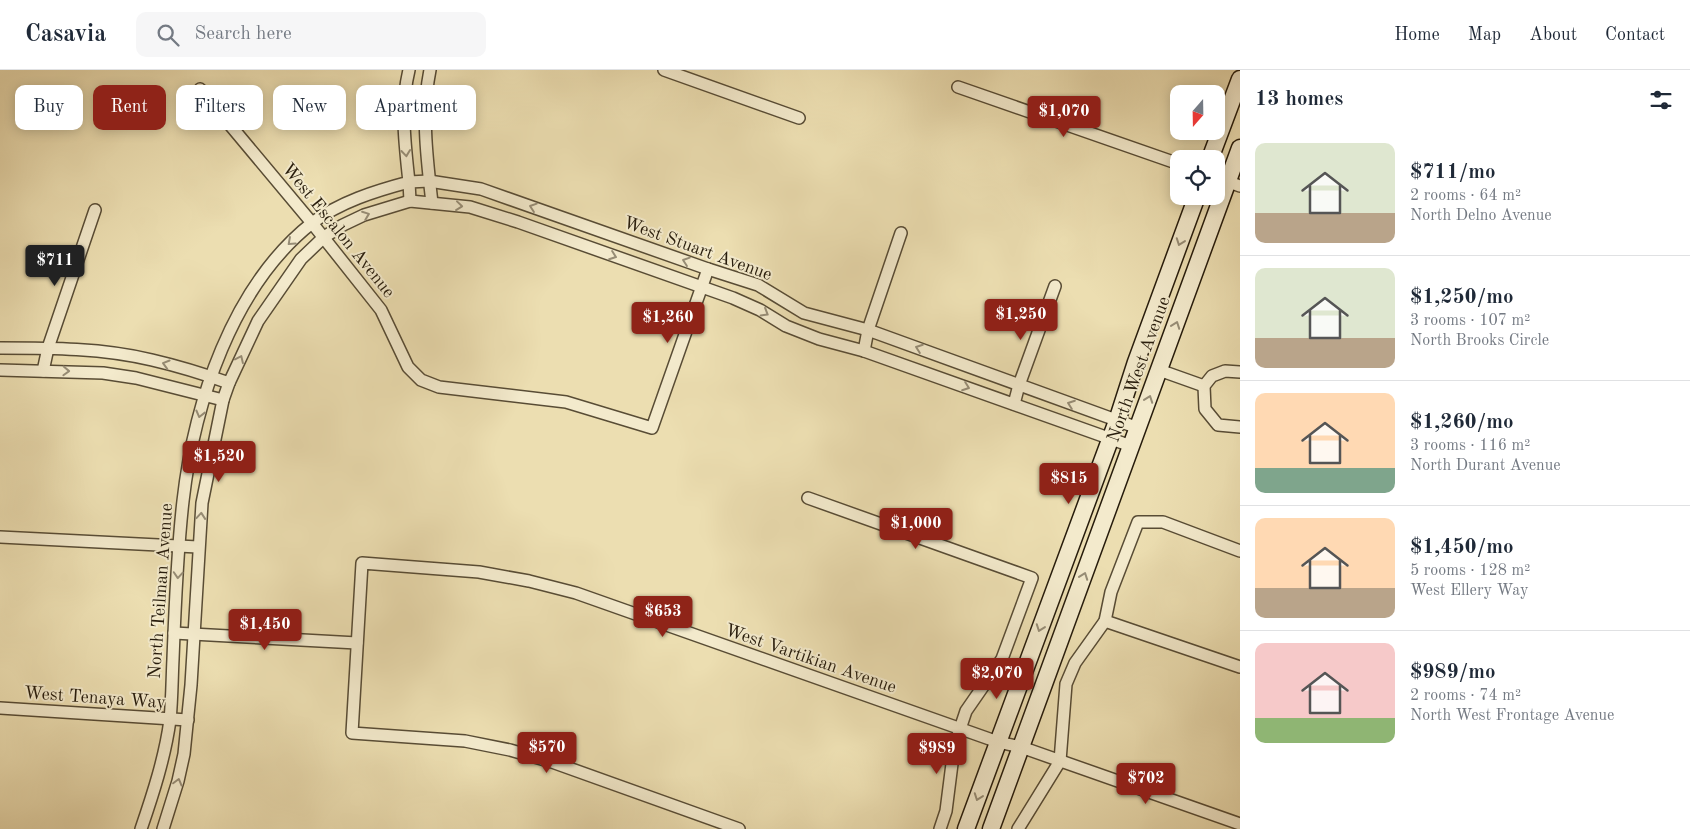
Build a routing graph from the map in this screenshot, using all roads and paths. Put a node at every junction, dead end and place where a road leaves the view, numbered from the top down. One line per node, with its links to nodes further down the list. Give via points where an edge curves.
1 (409, 70): 12 (street, one-way to 12, via 404,132)
2 (430, 70): 11 (street, via 425,122)
3 (664, 70): 6 (street)
4 (1240, 79): 9 (main road)
5 (958, 88): 10 (street)
6 (799, 118)
7 (234, 130): 18 (street, West Escalon Avenue)
8 (1240, 148): 13 (main road, North West Avenue)
9 (1213, 150)
10 (1170, 161)
11 (430, 181): 12 (street, West Stuart Avenue); 15 (street); 21 (street, West Stuart Avenue, one-way to 11, via 481,189)
12 (409, 182): 14 (street); 18 (street, North Teilman Avenue, via 356,198)
13 (1228, 182): 29 (main road, North West Avenue, one-way to 13)
14 (410, 202): 15 (street, West Stuart Avenue); 20 (street, North Teilman Avenue, one-way to 14, via 364,215)
15 (432, 203): 23 (street, West Stuart Avenue, one-way to 23, via 470,207 502,217)
16 (1193, 205): 39 (main road, North West Avenue, one-way to 39)
17 (95, 210): 26 (street)
18 (312, 223): 20 (street, West Escalon Avenue); 32 (street, North Teilman Avenue, one-way to 32, via 281,252 253,289 234,322)
19 (901, 233): 24 (street)
20 (324, 237): 23 (street, West Escalon Avenue, via 381,310 408,367 420,380 439,387 566,402 652,428); 33 (street, North Teilman Avenue, one-way to 20, via 258,321 301,259)
21 (708, 269): 23 (street); 24 (street, West Stuart Avenue, via 758,285 804,314)
22 (1055, 286): 34 (street)
23 (702, 288): 27 (street, West Stuart Avenue, one-way to 27, via 760,310 819,340)
24 (868, 330): 27 (street); 34 (street, West Stuart Avenue, one-way to 24)
25 (0, 348): 26 (street)
26 (48, 348): 30 (street); 32 (street, one-way to 26, via 112,352)
27 (864, 350): 38 (street, West Stuart Avenue, one-way to 38)
28 (0, 370): 30 (street)
29 (1159, 370): 35 (street); 41 (main road, North West Avenue, one-way to 29)
30 (42, 371): 36 (street, one-way to 36, via 103,373 136,378)
31 (1240, 372): 35 (street, via 1225,371 1212,376)
32 (211, 377): 33 (street); 36 (street, North Teilman Avenue)
33 (229, 383): 37 (street, North Teilman Avenue)
34 (1019, 385): 38 (street); 39 (street, West Stuart Avenue, one-way to 34)
35 (1204, 386): 40 (street, via 1204,409 1218,425)
36 (205, 396): 37 (street); 46 (street, North Teilman Avenue, one-way to 46, via 190,459)
37 (223, 400): 47 (street, North Teilman Avenue, one-way to 37, via 202,503)
38 (1014, 404): 42 (street, West Stuart Avenue)
39 (1117, 421): 41 (street, West Stuart Avenue); 42 (main road, North West Avenue)
40 (1240, 427)
41 (1138, 428): 43 (main road, North West Avenue)
42 (1110, 439): 43 (street, West Stuart Avenue); 58 (main road, North West Avenue, one-way to 58)
43 (1131, 446): 59 (main road, North West Avenue, one-way to 43)
44 (808, 498): 57 (street, via 1032,578 1002,659 966,711)
45 (0, 537): 46 (street)
46 (180, 546): 47 (street); 50 (street, North Teilman Avenue, one-way to 50)
47 (198, 547): 51 (street, North Teilman Avenue)
48 (1240, 551): 49 (street, via 1162,522 1138,522 1111,592)
49 (1106, 621): 53 (street); 60 (street, via 1075,664 1066,684)
50 (174, 632): 51 (street); 55 (street, North Teilman Avenue)
51 (193, 634): 52 (street); 56 (street, North Teilman Avenue)
52 (357, 643): 57 (street, West Vartikian Avenue, via 362,563 479,572 576,594); 64 (street, via 352,733 464,741 510,750)
53 (1240, 667)
54 (0, 708): 55 (street, West Tenaya Way)
55 (170, 719): 56 (street, West Tenaya Way); 62 (street, North Teilman Avenue, via 161,763)
56 (188, 720): 63 (street, North Teilman Avenue, one-way to 56, via 178,781)
57 (960, 729): 58 (street, West Vartikian Avenue); 65 (street)
58 (998, 742): 59 (street, West Vartikian Avenue); 66 (main road, North West Avenue, one-way to 66)
59 (1021, 747): 60 (street, West Vartikian Avenue); 67 (main road, North West Avenue)
60 (1060, 761): 61 (street, West Vartikian Avenue); 68 (street)
61 (1240, 824)
62 (141, 829)
63 (164, 829)
64 (739, 829)
65 (940, 829)
66 (966, 829)
67 (991, 829)
68 (1018, 829)

